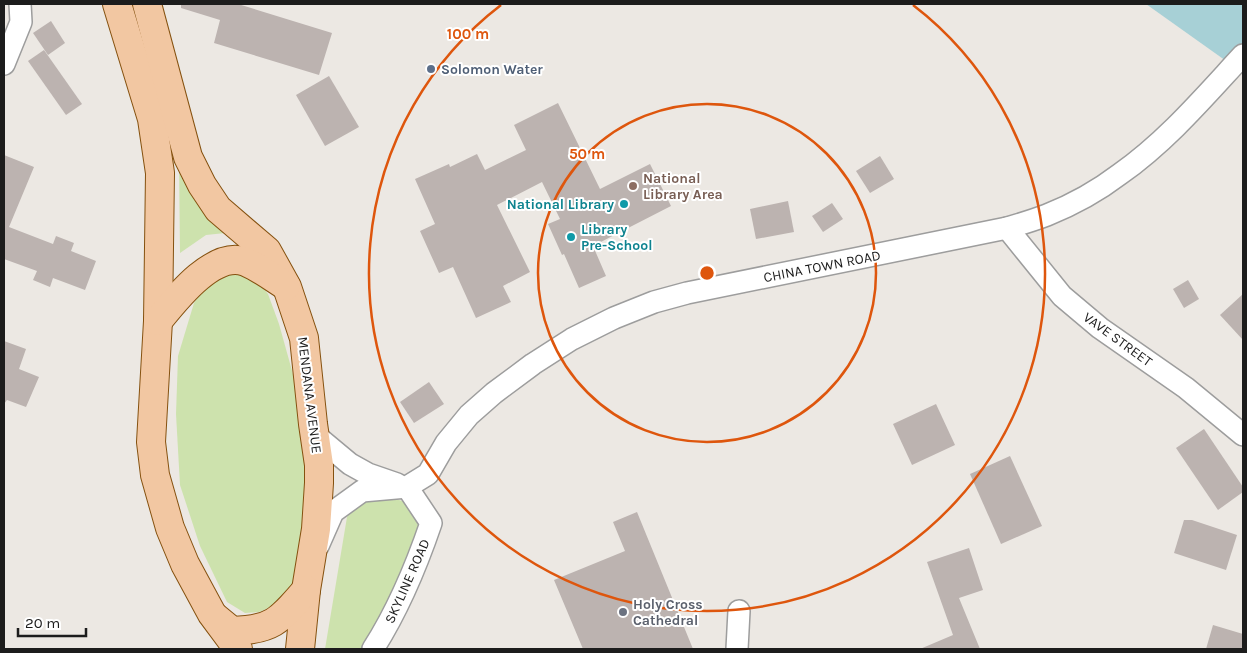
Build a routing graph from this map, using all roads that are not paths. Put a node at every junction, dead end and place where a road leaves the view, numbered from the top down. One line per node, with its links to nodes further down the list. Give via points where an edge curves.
1 (20, 4): 5 (street, via 21,22)
2 (117, 4): 8 (main road, via 152,119 160,173)
3 (147, 4): 7 (main road, MENDANA AVENUE, via 188,157 218,209 268,251)
4 (1243, 55): 6 (street, CHINA TOWN ROAD, via 1184,119 1120,174 1048,215)
5 (4, 64)
6 (1007, 228): 10 (street, VAVE STREET, via 1062,296 1100,328 1186,388); 11 (street, CHINA TOWN ROAD, via 687,293 614,318 572,339 494,392 446,443 428,474)
7 (287, 287): 8 (main road, via 244,261 226,261 206,271 177,297); 9 (main road, MENDANA AVENUE, via 304,338)
8 (158, 321): 15 (main road, via 151,442 155,475 170,528)
9 (314, 434): 11 (street, via 350,464); 12 (main road, MENDANA AVENUE, via 320,484)
10 (1243, 435)
11 (406, 488): 12 (street, via 362,491 333,512); 18 (street, SKYLINE ROAD, via 431,523 414,572)
12 (313, 555): 13 (main road, MENDANA AVENUE)
13 (306, 590): 15 (main road, via 283,616 268,626 232,631); 17 (main road, MENDANA AVENUE)
14 (739, 611): 19 (street)
15 (212, 614): 16 (main road)
16 (238, 649)
17 (300, 649)
18 (373, 649)
19 (737, 649)

